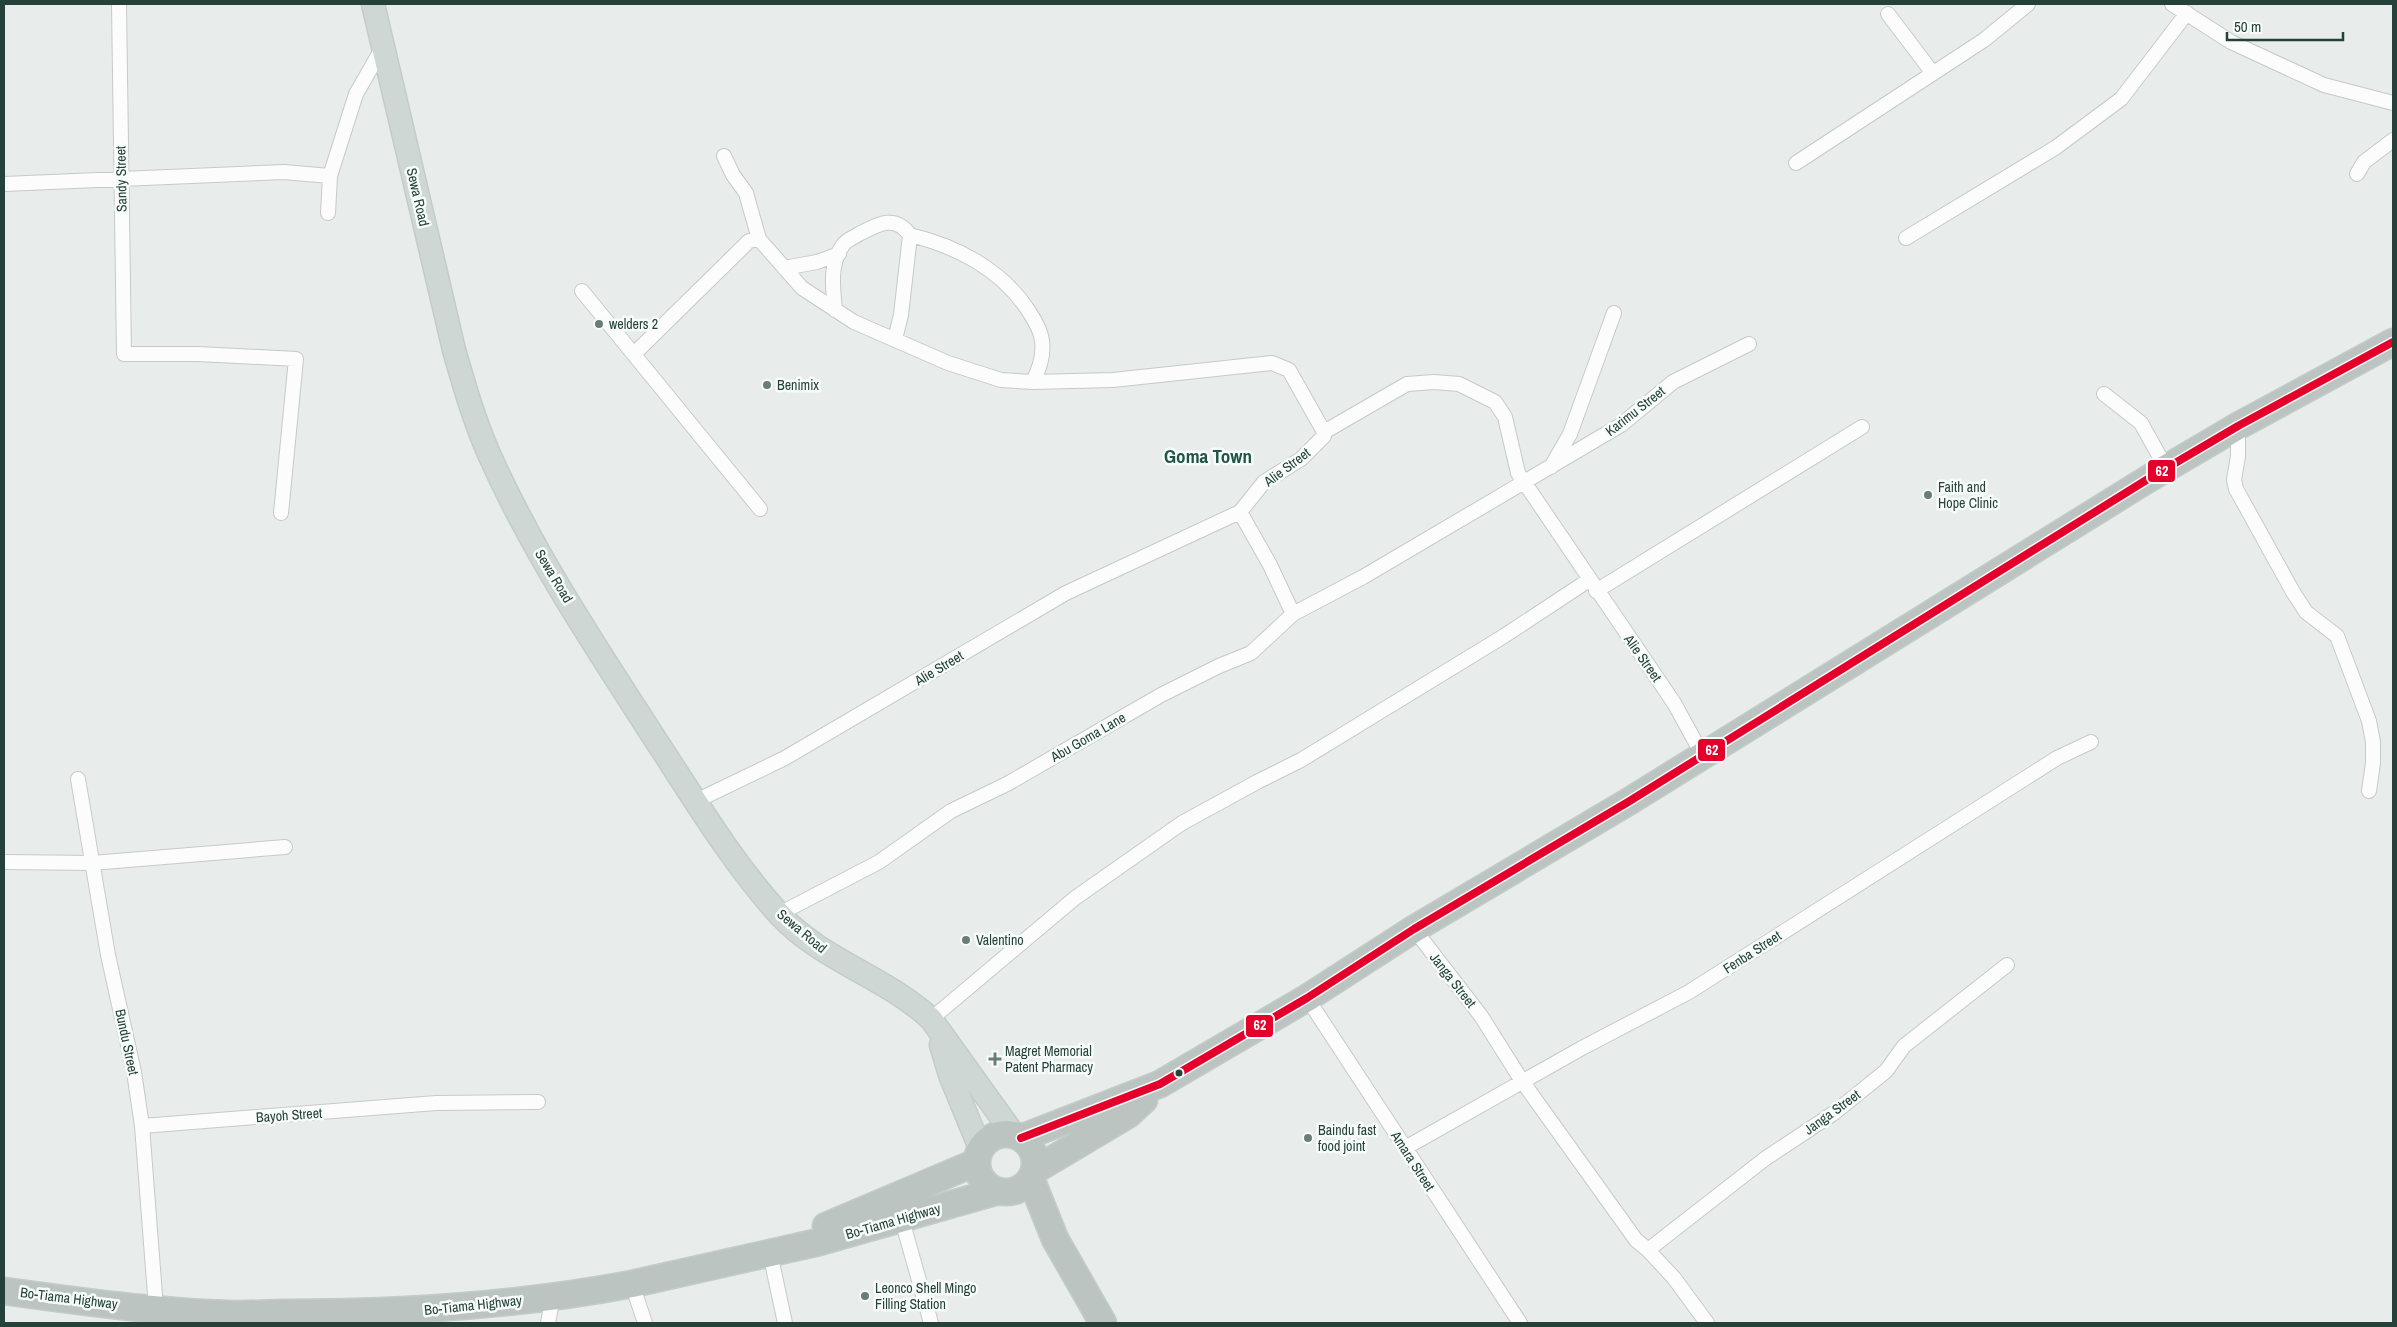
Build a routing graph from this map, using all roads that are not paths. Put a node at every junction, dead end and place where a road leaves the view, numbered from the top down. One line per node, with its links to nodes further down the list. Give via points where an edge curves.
1 (119, 4): 15 (street, Sandy Street)
2 (373, 4): 7 (main road, Sewa Road)
3 (2028, 4): 8 (street, via 1984,40)
4 (2172, 4): 5 (street)
5 (2187, 13): 9 (street, via 2232,42 2324,85); 19 (street, via 2121,100 2055,148)
6 (1888, 14): 8 (street)
7 (384, 47): 14 (street, via 356,94); 47 (main road, Sewa Road, via 454,350 489,453 542,556 621,687)
8 (1932, 72): 12 (street)
9 (2393, 103)
10 (2393, 140): 13 (street, via 2364,162)
11 (724, 156): 20 (street, via 746,193)
12 (1796, 163)
13 (2357, 174)
14 (330, 176): 15 (street, via 284,172); 17 (street)
15 (121, 178): 16 (street); 40 (street, Sandy Street, via 124,354 198,354 296,360)
16 (4, 184)
17 (328, 213)
18 (910, 235): 21 (street, via 904,226 893,222 875,225 843,244); 26 (street, via 901,315); 30 (street, via 953,248 1009,285 1034,320 1042,341 1041,366)
19 (1906, 238)
20 (759, 239): 22 (street); 29 (street, via 749,241)
21 (839, 254): 22 (street); 24 (street, via 832,275)
22 (784, 268): 24 (street, via 802,288)
23 (582, 292): 29 (street)
24 (835, 310): 26 (street, via 854,322)
25 (1614, 313): 35 (street, via 1570,434)
26 (895, 339): 30 (street, via 948,363 1001,380)
27 (2393, 342): 32 (highway)
28 (1749, 344): 35 (street, Karimu Street, via 1673,382 1621,425)
29 (634, 354): 38 (street)
30 (1033, 382): 34 (street, via 1113,380 1272,363 1290,370)
31 (2104, 394): 36 (street, via 2141,423)
32 (2238, 426): 36 (highway); 46 (street, via 2236,489 2306,612 2337,636 2369,721 2373,763)
33 (1862, 428): 41 (street)
34 (1324, 432): 37 (street, Alie Street, via 1407,384 1459,384 1495,402 1505,418 1518,473); 39 (street, Alie Street, via 1324,436 1300,459 1264,482)
35 (1550, 468): 37 (street, Karimu Street)
36 (2166, 468): 44 (highway)
37 (1525, 483): 41 (street, Alie Street); 42 (street, Abu Goma Lane)
38 (760, 509)
39 (1240, 512): 42 (street); 47 (street, Alie Street, via 1066,593 785,758)
40 (281, 513)
41 (1593, 586): 44 (street, Alie Street, via 1674,703); 55 (street, via 1504,636 1301,760 1182,823 1075,898)
42 (1293, 614): 51 (street, Abu Goma Lane, via 1251,653 1161,695 1007,784 951,811 879,862)
43 (2091, 742): 56 (street, Fenba Street, via 2049,764 1689,992)
44 (1702, 754): 52 (highway)
45 (78, 779): 50 (street, Bundu Street)
46 (2369, 791)
47 (696, 801): 51 (main road, Sewa Road)
48 (285, 848): 50 (street)
49 (4, 862): 50 (street)
50 (92, 863): 59 (street, Bundu Street)
51 (779, 914): 55 (main road, Sewa Road, via 821,948 917,1006)
52 (1414, 929): 54 (highway); 56 (street, Janga Street, via 1481,1016)
53 (2007, 966): 66 (street, Janga Street, via 1904,1046 1886,1071 1834,1113 1766,1158)
54 (1307, 998): 57 (highway); 61 (street, Amara Street)
55 (933, 1024): 60 (main road, Sewa Road); 62 (main road)
56 (1522, 1082): 61 (street, Fenba Street); 66 (street, Janga Street, via 1636,1240)
57 (1160, 1084): 60 (highway); 63 (highway, Bo-Tiama Highway, via 1129,1114)
58 (538, 1102): 59 (street, Bayoh Street, via 436,1103)
59 (142, 1126): 70 (street, Bundu Street)
60 (1017, 1137): 62 (highway, via 995,1137); 63 (highway, via 1032,1150 1035,1160)
61 (1405, 1148): 77 (street, Amara Street)
62 (979, 1155): 63 (highway, via 980,1178 988,1186); 65 (highway, Bo-Tiama Highway)
63 (1019, 1183): 64 (highway, Bo-Tiama Highway); 76 (highway)
64 (902, 1220): 65 (highway, Bo-Tiama Highway); 75 (street)
65 (779, 1250): 67 (highway, Bo-Tiama Highway); 74 (street)
66 (1648, 1250): 78 (street, Janga Street, via 1674,1278)
67 (632, 1284): 69 (highway, Bo-Tiama Highway); 73 (street)
68 (4, 1291): 70 (highway, Bo-Tiama Highway)
69 (553, 1296): 71 (highway, Bo-Tiama Highway); 72 (street)
70 (149, 1313): 71 (highway, Bo-Tiama Highway)
71 (369, 1318)
72 (548, 1323)
73 (645, 1323)
74 (785, 1323)
75 (931, 1323)
76 (1103, 1323)
77 (1520, 1323)
78 (1707, 1323)

